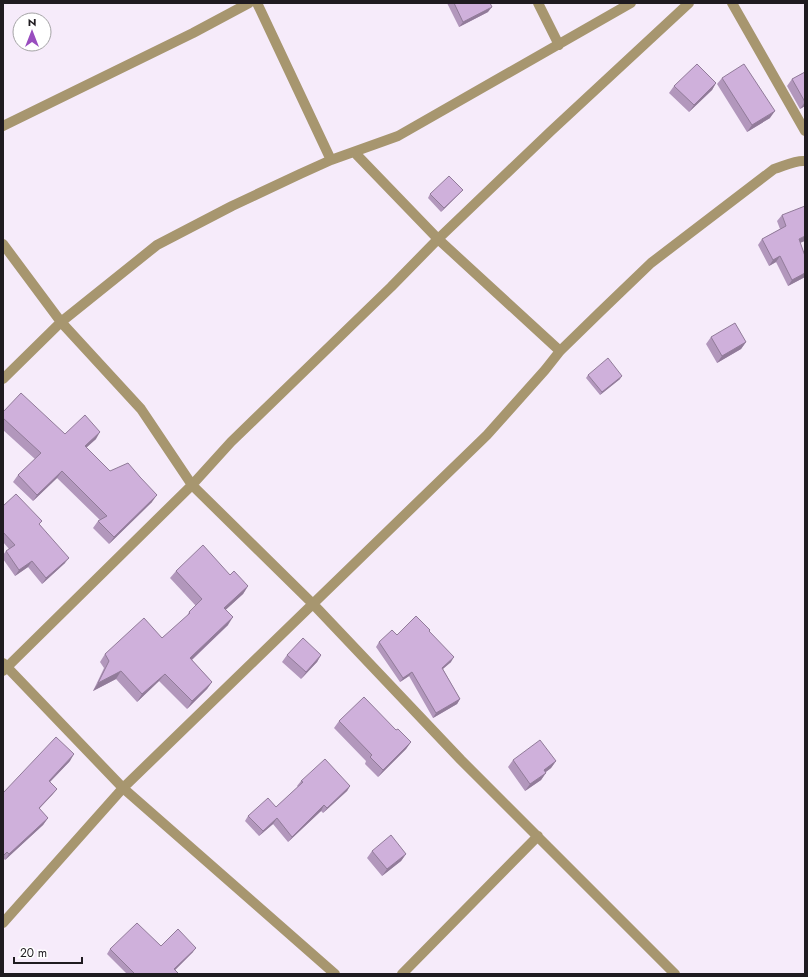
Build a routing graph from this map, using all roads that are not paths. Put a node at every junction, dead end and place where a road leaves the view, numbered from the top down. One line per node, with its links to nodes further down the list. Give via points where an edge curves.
1 (249, 3): 8 (street)
2 (257, 3): 11 (street)
3 (538, 3): 7 (street)
4 (631, 3): 7 (street)
5 (689, 3): 13 (street)
6 (732, 3): 9 (street)
7 (558, 45): 10 (street, via 398,136)
8 (3, 126)
9 (805, 131)
10 (355, 153): 11 (street); 13 (street)
11 (331, 160): 15 (street, via 232,206 157,245)
12 (805, 161): 16 (street, via 774,169 651,263)
13 (438, 239): 16 (street); 18 (street, via 391,288 231,442)
14 (3, 244): 15 (street)
15 (61, 322): 17 (street); 18 (street, via 141,409)
16 (560, 351): 19 (street, via 487,435)
17 (3, 379)
18 (192, 484): 19 (street); 20 (street)
19 (313, 604): 21 (street); 22 (street, via 461,760)
20 (4, 667): 21 (street)
21 (123, 788): 23 (street); 24 (street)
22 (538, 836): 25 (street); 26 (street)
23 (3, 923)
24 (335, 974)
25 (402, 974)
26 (675, 974)

